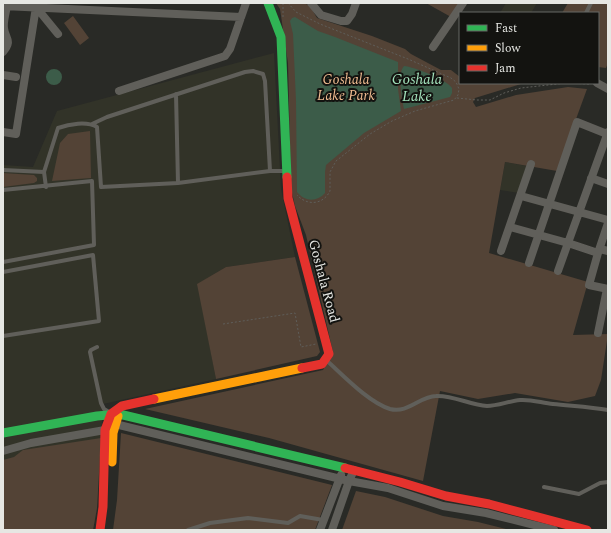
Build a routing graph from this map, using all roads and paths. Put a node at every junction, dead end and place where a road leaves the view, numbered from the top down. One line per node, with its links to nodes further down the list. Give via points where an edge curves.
1 (246, 3): 13 (street)
2 (268, 3): 34 (street, Goshala Road, via 281,36)
3 (283, 3): 14 (path)
4 (288, 3): 26 (path, via 296,12 320,24 451,78 458,85 459,92)
5 (311, 3): 6 (street, via 321,15 340,21 347,21)
6 (356, 3)
7 (463, 3): 17 (street)
8 (591, 3): 12 (lane)
9 (5, 6): 10 (street); 15 (street)
10 (34, 6): 11 (street); 16 (street); 28 (street, via 16,134)
11 (88, 6): 13 (street)
12 (586, 12)
13 (241, 17): 24 (street, via 225,56)
14 (284, 19)
15 (4, 29): 18 (street, via 8,42)
16 (58, 34)
17 (433, 47)
18 (3, 52)
19 (3, 75): 20 (street)
20 (16, 77)
21 (557, 84): 26 (path, via 521,88 490,100)
22 (578, 84): 23 (path)
23 (590, 84)
24 (119, 91)
25 (176, 94): 27 (lane); 33 (lane, via 245,72 263,74); 37 (lane)
26 (456, 98): 41 (path, via 404,115 359,142 333,164 330,172 330,191 323,200 308,202)
27 (92, 124): 35 (lane, via 58,128); 37 (lane, via 97,126 101,187)
28 (3, 132)
29 (608, 133): 30 (street); 43 (street, via 577,122)
30 (606, 147): 36 (street)
31 (531, 164): 42 (street)
32 (3, 170): 35 (lane)
33 (270, 171): 34 (lane); 37 (lane)
34 (286, 171): 60 (street, Goshala Road, via 288,198)
35 (44, 172): 39 (lane)
36 (591, 178): 38 (street); 44 (street)
37 (178, 183)
38 (608, 184)
39 (46, 186): 40 (lane); 52 (lane, via 92,181 94,245)
40 (3, 190)
41 (296, 194)
42 (521, 196): 43 (street); 47 (street)
43 (549, 203): 44 (street); 48 (street)
44 (579, 211): 45 (street); 49 (street)
45 (608, 220)
46 (608, 223): 51 (street)
47 (510, 227): 48 (street); 50 (street)
48 (539, 234): 49 (street); 53 (street)
49 (568, 243): 51 (street); 54 (street)
50 (501, 251)
51 (602, 251): 56 (street, via 589,285)
52 (3, 262)
53 (529, 263)
54 (558, 271)
55 (3, 272): 59 (lane, via 93,255 99,321)
56 (608, 289): 58 (street)
57 (223, 324): 60 (path, via 295,312 301,346)
58 (598, 333)
59 (3, 336)
60 (326, 342): 62 (street, Goshala Road, via 329,354)
61 (97, 347): 64 (lane, via 90,352 101,403 104,409)
62 (325, 359): 63 (lane, via 353,385 382,406 393,410 414,406 424,398 435,396 487,406 530,400); 64 (street, via 322,364)
63 (608, 410)
64 (117, 411): 65 (street); 66 (street); 67 (street); 69 (street)
65 (115, 424): 66 (street); 70 (street); 76 (street)
66 (105, 430): 68 (street, via 31,443); 75 (street)
67 (3, 433)
68 (3, 451)
69 (349, 469): 70 (street); 71 (street); 81 (street, via 446,496 489,504)
70 (339, 479): 71 (street); 74 (street)
71 (349, 481): 79 (street); 80 (street, via 388,488 443,506 486,513)
72 (608, 482): 73 (lane, via 600,483 579,494)
73 (544, 487)
74 (322, 520): 77 (lane, via 300,516 288,523 248,518 210,523); 78 (street)
75 (100, 530)
76 (106, 530)
77 (188, 530)
78 (320, 530)
79 (332, 530)
80 (554, 530)
81 (587, 530)

